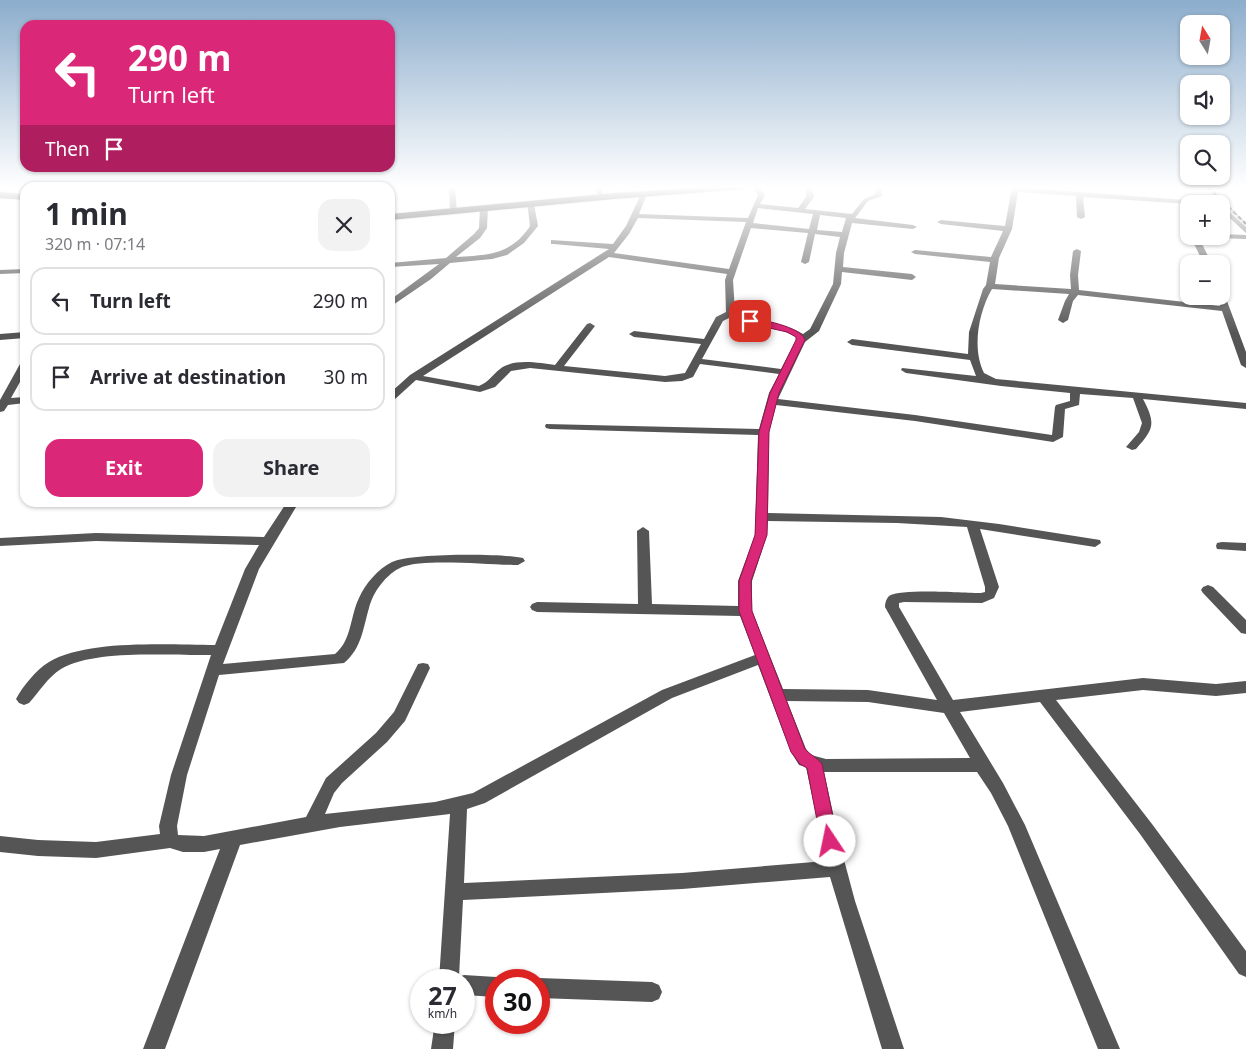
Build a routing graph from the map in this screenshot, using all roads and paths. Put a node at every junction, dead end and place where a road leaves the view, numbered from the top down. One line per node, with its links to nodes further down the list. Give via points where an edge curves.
1 (844, 235): 19 (street)
2 (475, 236): 16 (street)
3 (524, 236): 16 (street, via 507,252 492,257)
4 (622, 236): 11 (street)
5 (745, 236): 22 (street)
6 (811, 236): 17 (street)
7 (1005, 236): 15 (street)
8 (1230, 236): 9 (street)
9 (1246, 237)
10 (554, 242): 11 (street)
11 (615, 247): 14 (street)
12 (1077, 251): 25 (street)
13 (915, 252): 15 (street)
14 (608, 254): 22 (street); 45 (street)
15 (995, 260): 24 (street)
16 (446, 261): 18 (street); 26 (street)
17 (805, 262)
18 (395, 265)
19 (839, 269): 23 (street); 35 (street, via 836,284 814,331)
20 (20, 270): 21 (street)
21 (0, 272)
22 (732, 272): 29 (street)
23 (912, 277)
24 (990, 286): 25 (street); 38 (street, via 973,330)
25 (1075, 292): 28 (street); 30 (street)
26 (395, 300)
27 (1225, 305): 28 (street)
28 (1227, 309): 40 (street)
29 (731, 313): 35 (street, via 740,319 790,330); 36 (street, via 719,319)
30 (1062, 320)
31 (590, 326): 41 (street)
32 (634, 334): 36 (street)
33 (20, 335): 34 (street)
34 (0, 337)
35 (801, 340): 43 (street)
36 (707, 342): 39 (street)
37 (852, 342): 38 (street)
38 (974, 358): 46 (street, via 980,374)
39 (696, 361): 41 (street, via 689,375 676,379); 43 (street)
40 (1246, 365)
41 (558, 367): 45 (street, via 516,366 502,372 491,385 480,389)
42 (906, 370): 46 (street)
43 (784, 372): 51 (street)
44 (20, 373): 52 (street)
45 (414, 377): 48 (street)
46 (991, 381): 47 (street)
47 (1075, 390): 49 (street); 51 (street, via 1075,402 1060,407 1058,437 1053,439)
48 (395, 394)
49 (1136, 395): 53 (street); 56 (street, via 1148,424)
50 (20, 401): 52 (street)
51 (772, 401): 55 (street)
52 (2, 405)
53 (1246, 406)
54 (550, 426): 55 (street)
55 (764, 432): 58 (street)
56 (1132, 447)
57 (290, 507): 61 (street)
58 (763, 517): 59 (street, via 904,519); 70 (street, via 759,542 745,581)
59 (972, 524): 63 (street); 80 (street, via 992,587 989,596 904,597 892,602)
60 (643, 531): 69 (street)
61 (268, 541): 62 (street, via 96,537); 72 (street, via 252,570)
62 (0, 542)
63 (1095, 543)
64 (1222, 546): 65 (street)
65 (1246, 547)
66 (518, 561): 75 (street, via 428,560 398,564 368,592 351,647 339,659)
67 (1208, 590): 71 (street)
68 (537, 607): 69 (street)
69 (646, 609): 70 (street)
70 (745, 611): 73 (street)
71 (1246, 629)
72 (220, 650): 75 (street); 79 (street, via 119,652 72,658 48,670)
73 (764, 657): 77 (street); 83 (street, via 667,694)
74 (423, 668): 84 (street, via 398,718 336,778)
75 (214, 670): 86 (street, via 179,775 168,826)
76 (1246, 687): 78 (street, via 1216,690 1143,684)
77 (778, 695): 80 (street, via 868,696); 81 (street, via 799,752)
78 (1044, 696): 80 (street); 90 (street)
79 (24, 698)
80 (948, 707): 82 (street)
81 (814, 764): 82 (street); 88 (street)
82 (982, 765): 98 (street, via 1016,825)
83 (459, 806): 84 (street); 89 (street)
84 (311, 825): 85 (street)
85 (233, 839): 86 (street, via 204,844); 95 (street)
86 (170, 840): 87 (street, via 96,850)
87 (0, 844)
88 (837, 868): 89 (street, via 682,881); 97 (street)
89 (455, 892): 91 (street)
90 (1246, 967)
91 (450, 969)
92 (550, 988): 93 (street)
93 (652, 992)
94 (444, 1034): 96 (street)
95 (154, 1049)
96 (442, 1049)
97 (893, 1049)
98 (1109, 1049)

